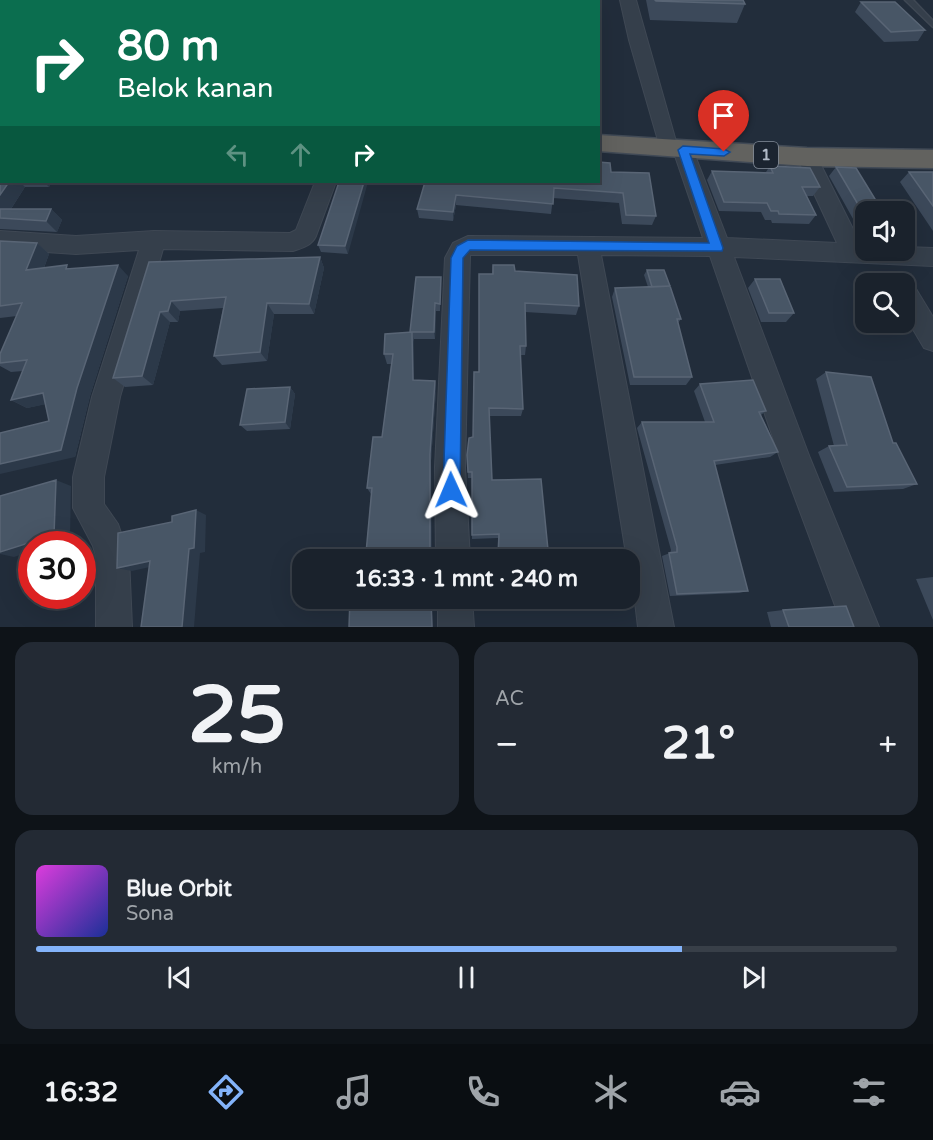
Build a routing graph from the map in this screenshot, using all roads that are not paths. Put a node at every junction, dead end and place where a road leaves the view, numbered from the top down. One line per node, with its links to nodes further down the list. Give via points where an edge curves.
1 (628, 0): 5 (street, via 667,137)
2 (909, 0): 3 (lane)
3 (933, 25)
4 (600, 143): 5 (highway, 1)
5 (675, 149): 6 (highway, 1); 12 (street)
6 (807, 157): 7 (highway, 1); 13 (street)
7 (933, 159)
8 (325, 183): 10 (street, via 305,236 299,241)
9 (0, 240): 10 (street, via 76,244)
10 (154, 240): 20 (street, via 89,468 87,499 94,523 106,536 111,553)
11 (588, 246): 12 (street); 18 (street, via 468,245 461,249 457,258 450,467); 22 (street)
12 (717, 248): 13 (street); 23 (street)
13 (854, 254)
14 (915, 257): 15 (street)
15 (933, 257)
16 (915, 310): 17 (street)
17 (933, 340)
18 (453, 549)
19 (455, 609): 21 (street)
20 (114, 627)
21 (456, 627)
22 (656, 627)
23 (861, 627)

